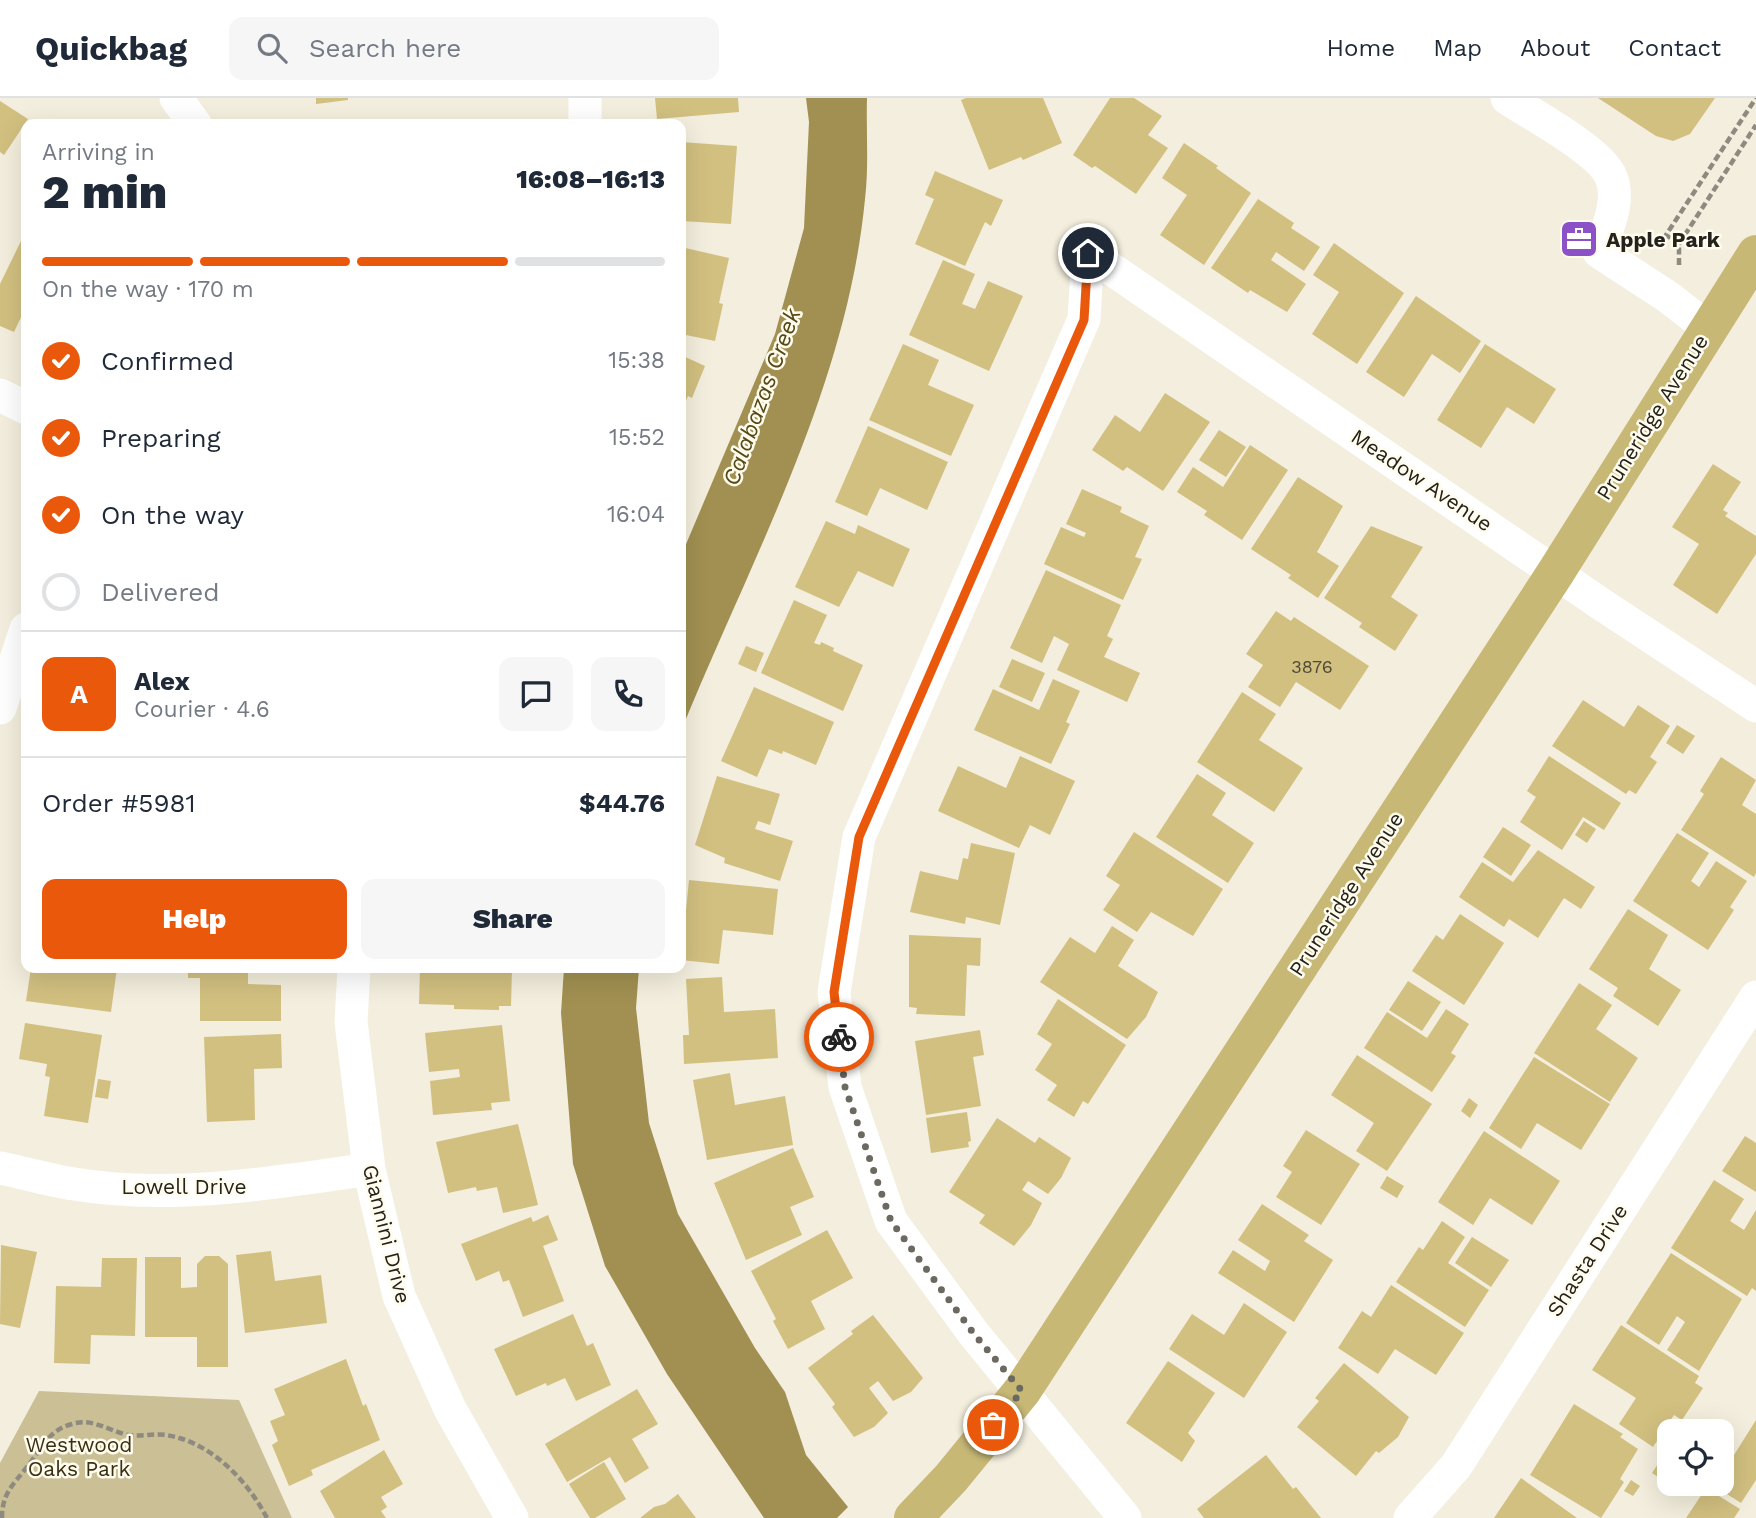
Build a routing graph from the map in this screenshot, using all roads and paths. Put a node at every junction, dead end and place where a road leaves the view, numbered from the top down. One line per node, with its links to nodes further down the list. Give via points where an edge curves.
1 (176, 98): 5 (street)
2 (585, 98): 6 (street)
3 (1507, 98): 11 (street, via 1600,160 1612,178 1613,212 1599,252)
4 (1756, 98): 8 (path, via 1666,235)
5 (191, 119)
6 (585, 119)
7 (1756, 125): 8 (path)
8 (1679, 244): 10 (path)
9 (1756, 254): 11 (main road, Pruneridge Avenue)
10 (1679, 266)
11 (1708, 328): 14 (main road, Pruneridge Avenue)
12 (0, 395): 13 (street)
13 (21, 406)
14 (1556, 572): 16 (street, Meadow Avenue); 22 (main road, Pruneridge Avenue); 22 (street, Meadow Avenue, via 1088,253 1084,320 859,837 834,992 845,1087 891,1221)
15 (21, 644): 17 (street)
16 (1756, 706)
17 (0, 708)
18 (354, 973): 21 (street, Giannini Drive, via 351,1023)
19 (1756, 997): 28 (street, Shasta Drive, via 1456,1466)
20 (0, 1168): 21 (street, Lowell Drive, via 75,1184 144,1189 240,1188)
21 (369, 1169): 25 (street, Giannini Drive, via 399,1296 450,1409)
22 (1022, 1391): 26 (main road, Pruneridge Avenue); 27 (street)
23 (2, 1518): 24 (path, via 5,1492 49,1436 85,1422 124,1434 169,1436 202,1449 234,1472)
24 (267, 1518)
25 (512, 1518)
26 (913, 1518)
27 (1125, 1518)
28 (1410, 1518)

